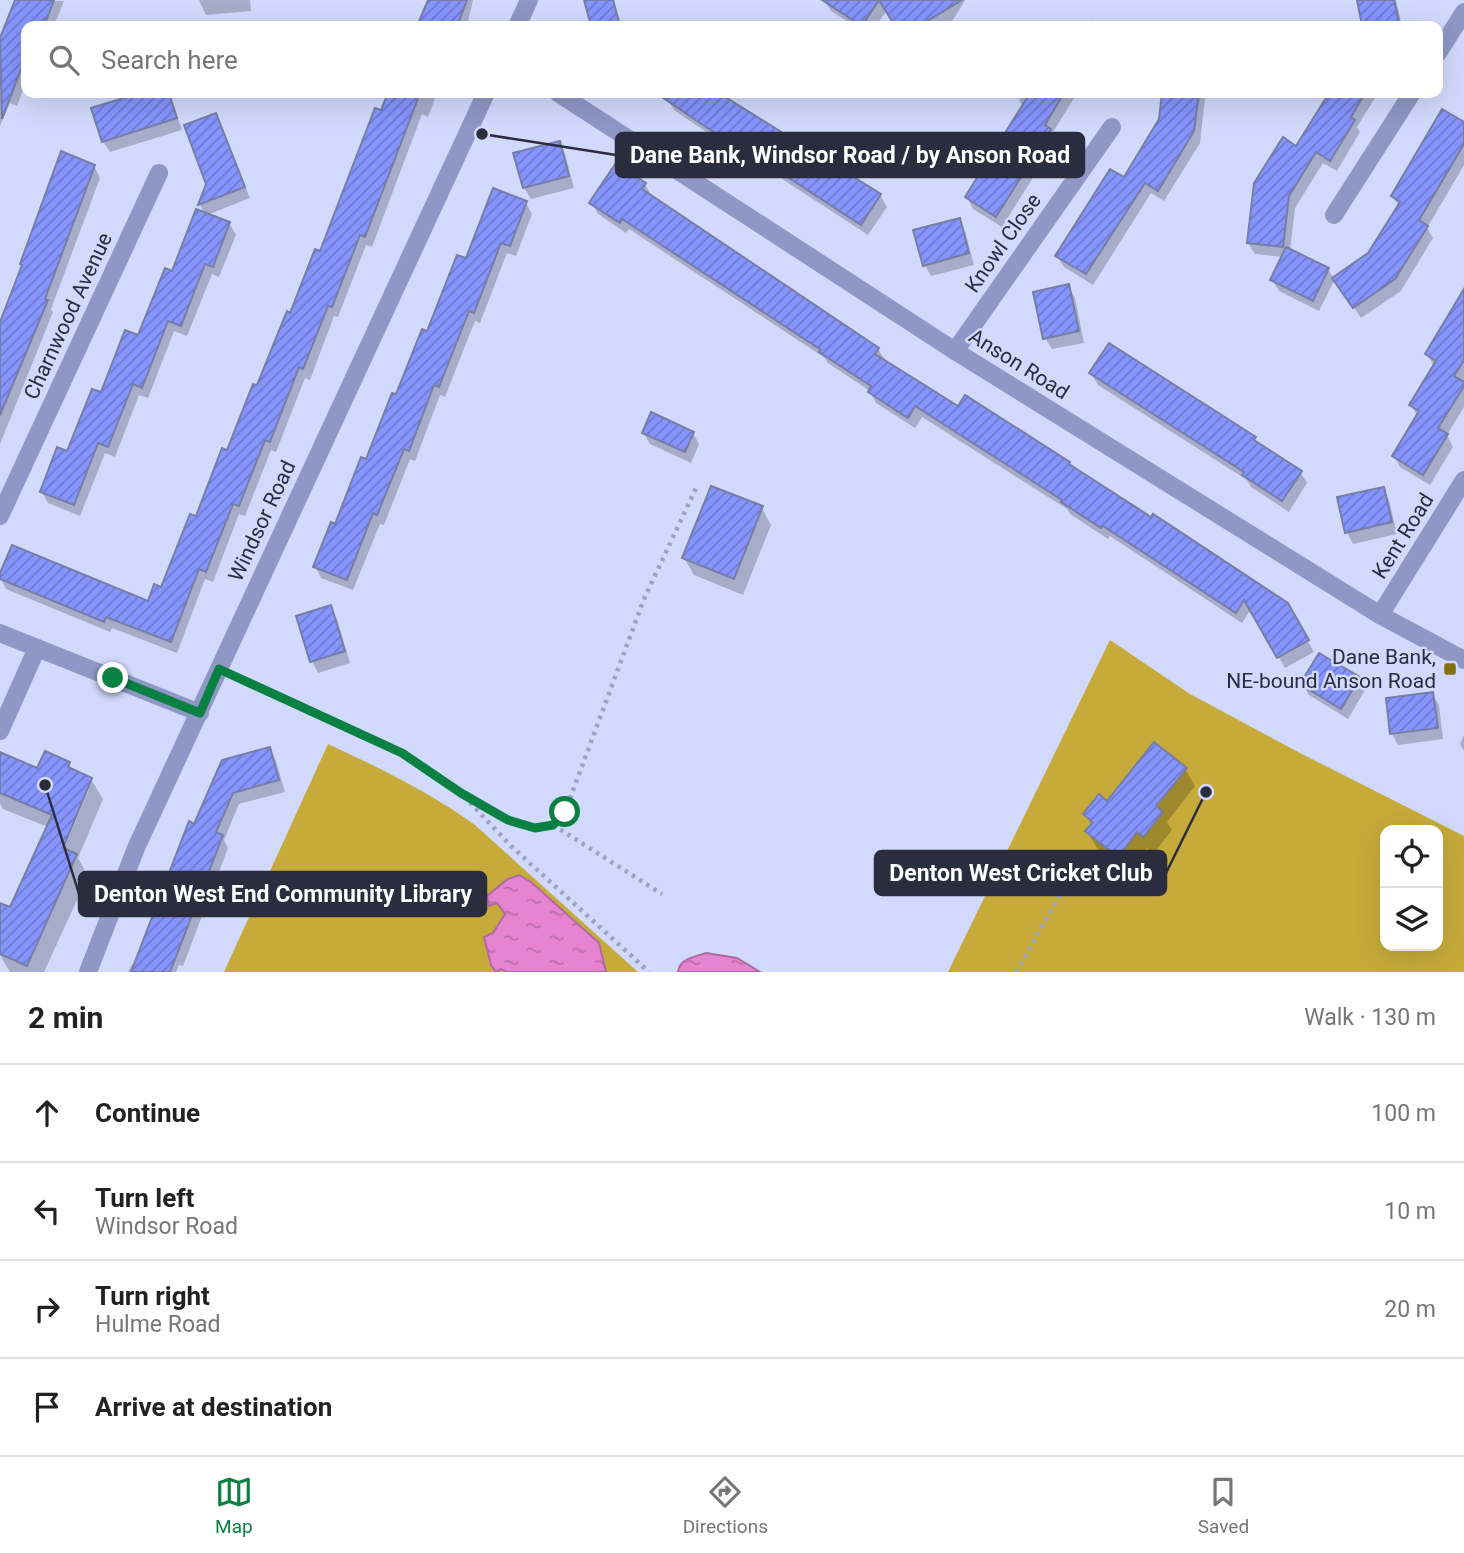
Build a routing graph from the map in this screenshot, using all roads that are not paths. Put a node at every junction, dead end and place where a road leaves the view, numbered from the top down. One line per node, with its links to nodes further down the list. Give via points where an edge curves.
1 (529, 0): 3 (street)
2 (1464, 12): 4 (street)
3 (519, 21)
4 (1443, 45)
5 (484, 98): 18 (street, Windsor Road)
6 (566, 98): 11 (street, Anson Road)
7 (1409, 98): 10 (street)
8 (1112, 127): 11 (street, Knowl Close)
9 (159, 173): 13 (street, Charnwood Avenue)
10 (1334, 215)
11 (955, 351): 14 (street, Anson Road)
12 (1464, 480): 14 (street, Kent Road)
13 (0, 516)
14 (1380, 615): 17 (street, Anson Road)
15 (0, 633): 16 (street)
16 (37, 648): 18 (street); 19 (street)
17 (1464, 660)
18 (200, 713): 20 (street, Windsor Road, via 136,848)
19 (0, 731)
20 (88, 972)

